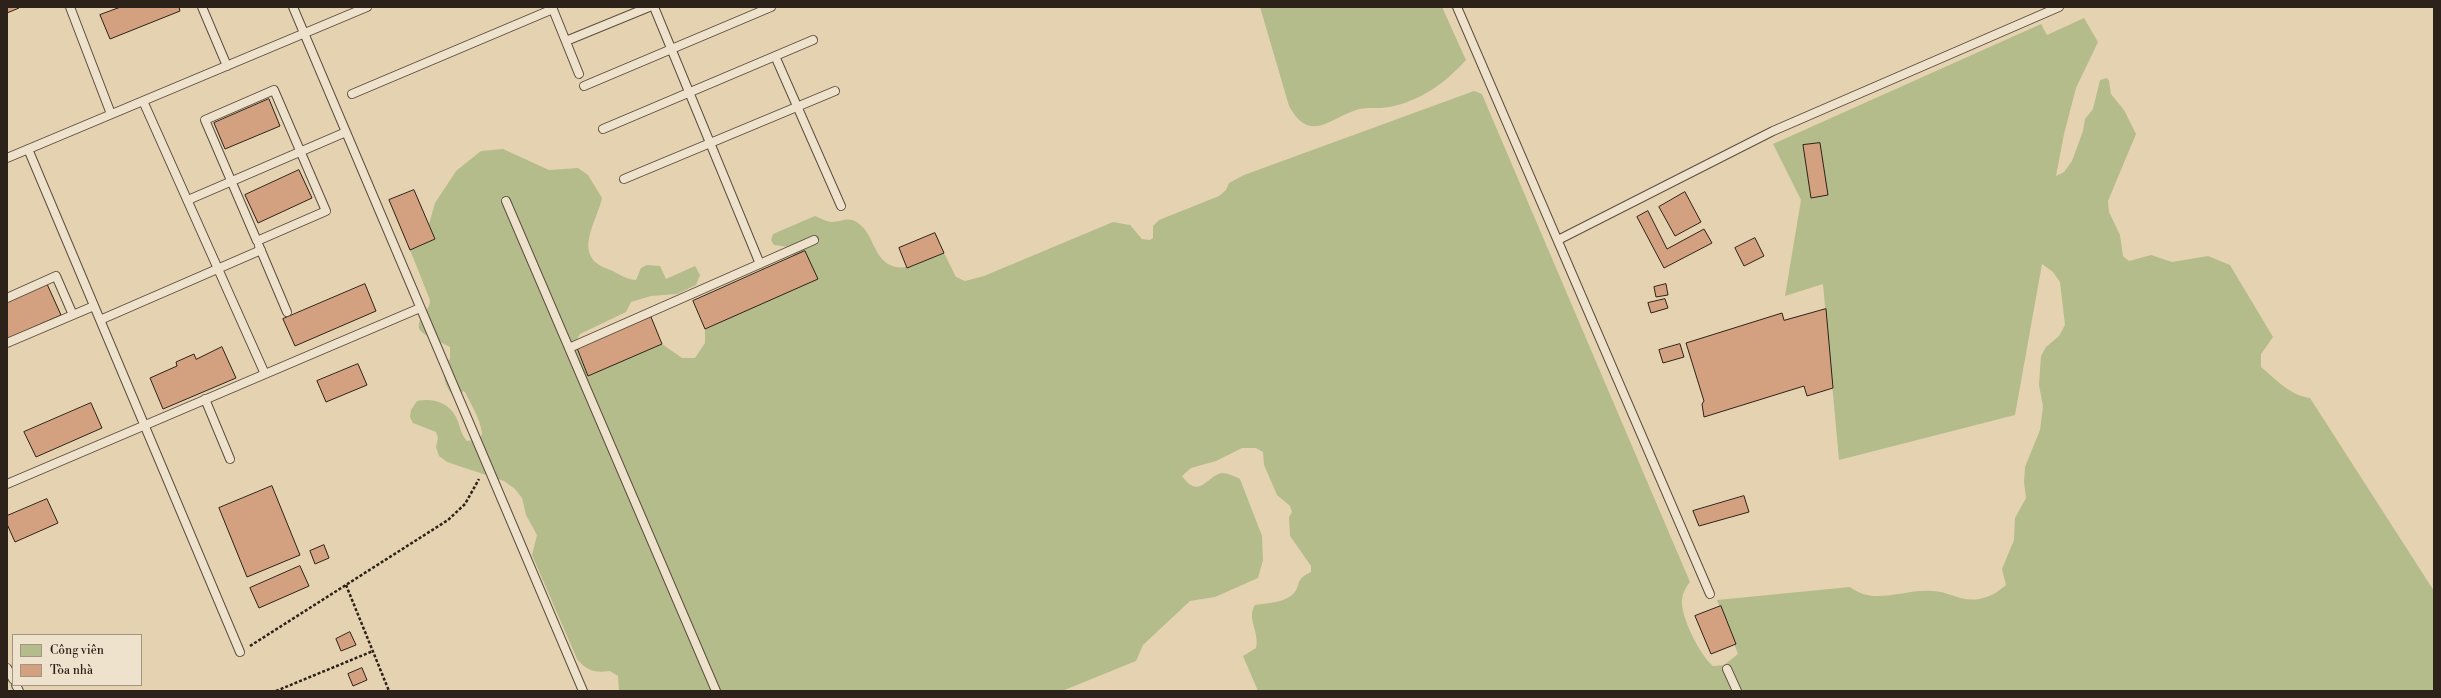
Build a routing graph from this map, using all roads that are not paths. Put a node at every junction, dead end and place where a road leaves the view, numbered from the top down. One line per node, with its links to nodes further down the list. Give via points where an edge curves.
1 (70, 7): 24 (lane)
2 (202, 7): 16 (lane)
3 (293, 7): 11 (lane)
4 (367, 7): 11 (lane)
5 (649, 7): 13 (lane)
6 (654, 7): 14 (lane)
7 (771, 7): 14 (lane)
8 (1457, 7): 37 (lane)
9 (2059, 7): 37 (lane, via 1773,131)
10 (552, 8): 13 (lane); 21 (lane)
11 (304, 33): 16 (lane); 26 (lane)
12 (814, 40): 15 (lane)
13 (566, 42): 17 (lane)
14 (671, 49): 18 (lane); 20 (lane)
15 (775, 56): 20 (lane); 23 (lane)
16 (227, 66): 22 (lane)
17 (579, 74)
18 (584, 86)
19 (835, 91): 23 (lane)
20 (689, 92): 25 (lane); 27 (lane)
21 (352, 94)
22 (143, 101): 24 (lane); 33 (lane)
23 (798, 107): 27 (lane); 35 (lane)
24 (111, 114): 28 (lane)
25 (603, 129)
26 (346, 132): 29 (lane); 44 (lane)
27 (710, 143): 31 (lane); 40 (lane)
28 (28, 149): 30 (lane); 43 (lane)
29 (301, 152): 32 (lane); 32 (lane, via 274,90 205,120); 38 (lane, via 326,211)
30 (7, 158)
31 (624, 179)
32 (232, 181): 33 (lane); 38 (lane)
33 (188, 200): 41 (lane)
34 (506, 201): 49 (lane)
35 (841, 206)
36 (814, 240): 40 (lane)
37 (1558, 240): 55 (lane)
38 (257, 241): 39 (lane)
39 (261, 250): 41 (lane); 45 (lane)
40 (760, 264): 49 (lane)
41 (218, 269): 47 (lane); 50 (lane)
42 (7, 298): 46 (lane, via 56,276)
43 (94, 306): 46 (lane); 47 (lane)
44 (420, 308): 50 (lane); 60 (lane)
45 (287, 312)
46 (73, 315): 48 (lane)
47 (100, 320): 52 (lane)
48 (7, 343)
49 (569, 348): 61 (lane)
50 (265, 374): 51 (lane)
51 (205, 399): 52 (lane); 53 (lane)
52 (144, 425): 54 (lane); 56 (lane)
53 (230, 459)
54 (7, 484)
55 (1710, 594)
56 (240, 652)
57 (7, 668): 59 (lane)
58 (1727, 669): 62 (lane)
59 (12, 677)
60 (583, 691)
61 (716, 691)
62 (1737, 691)

